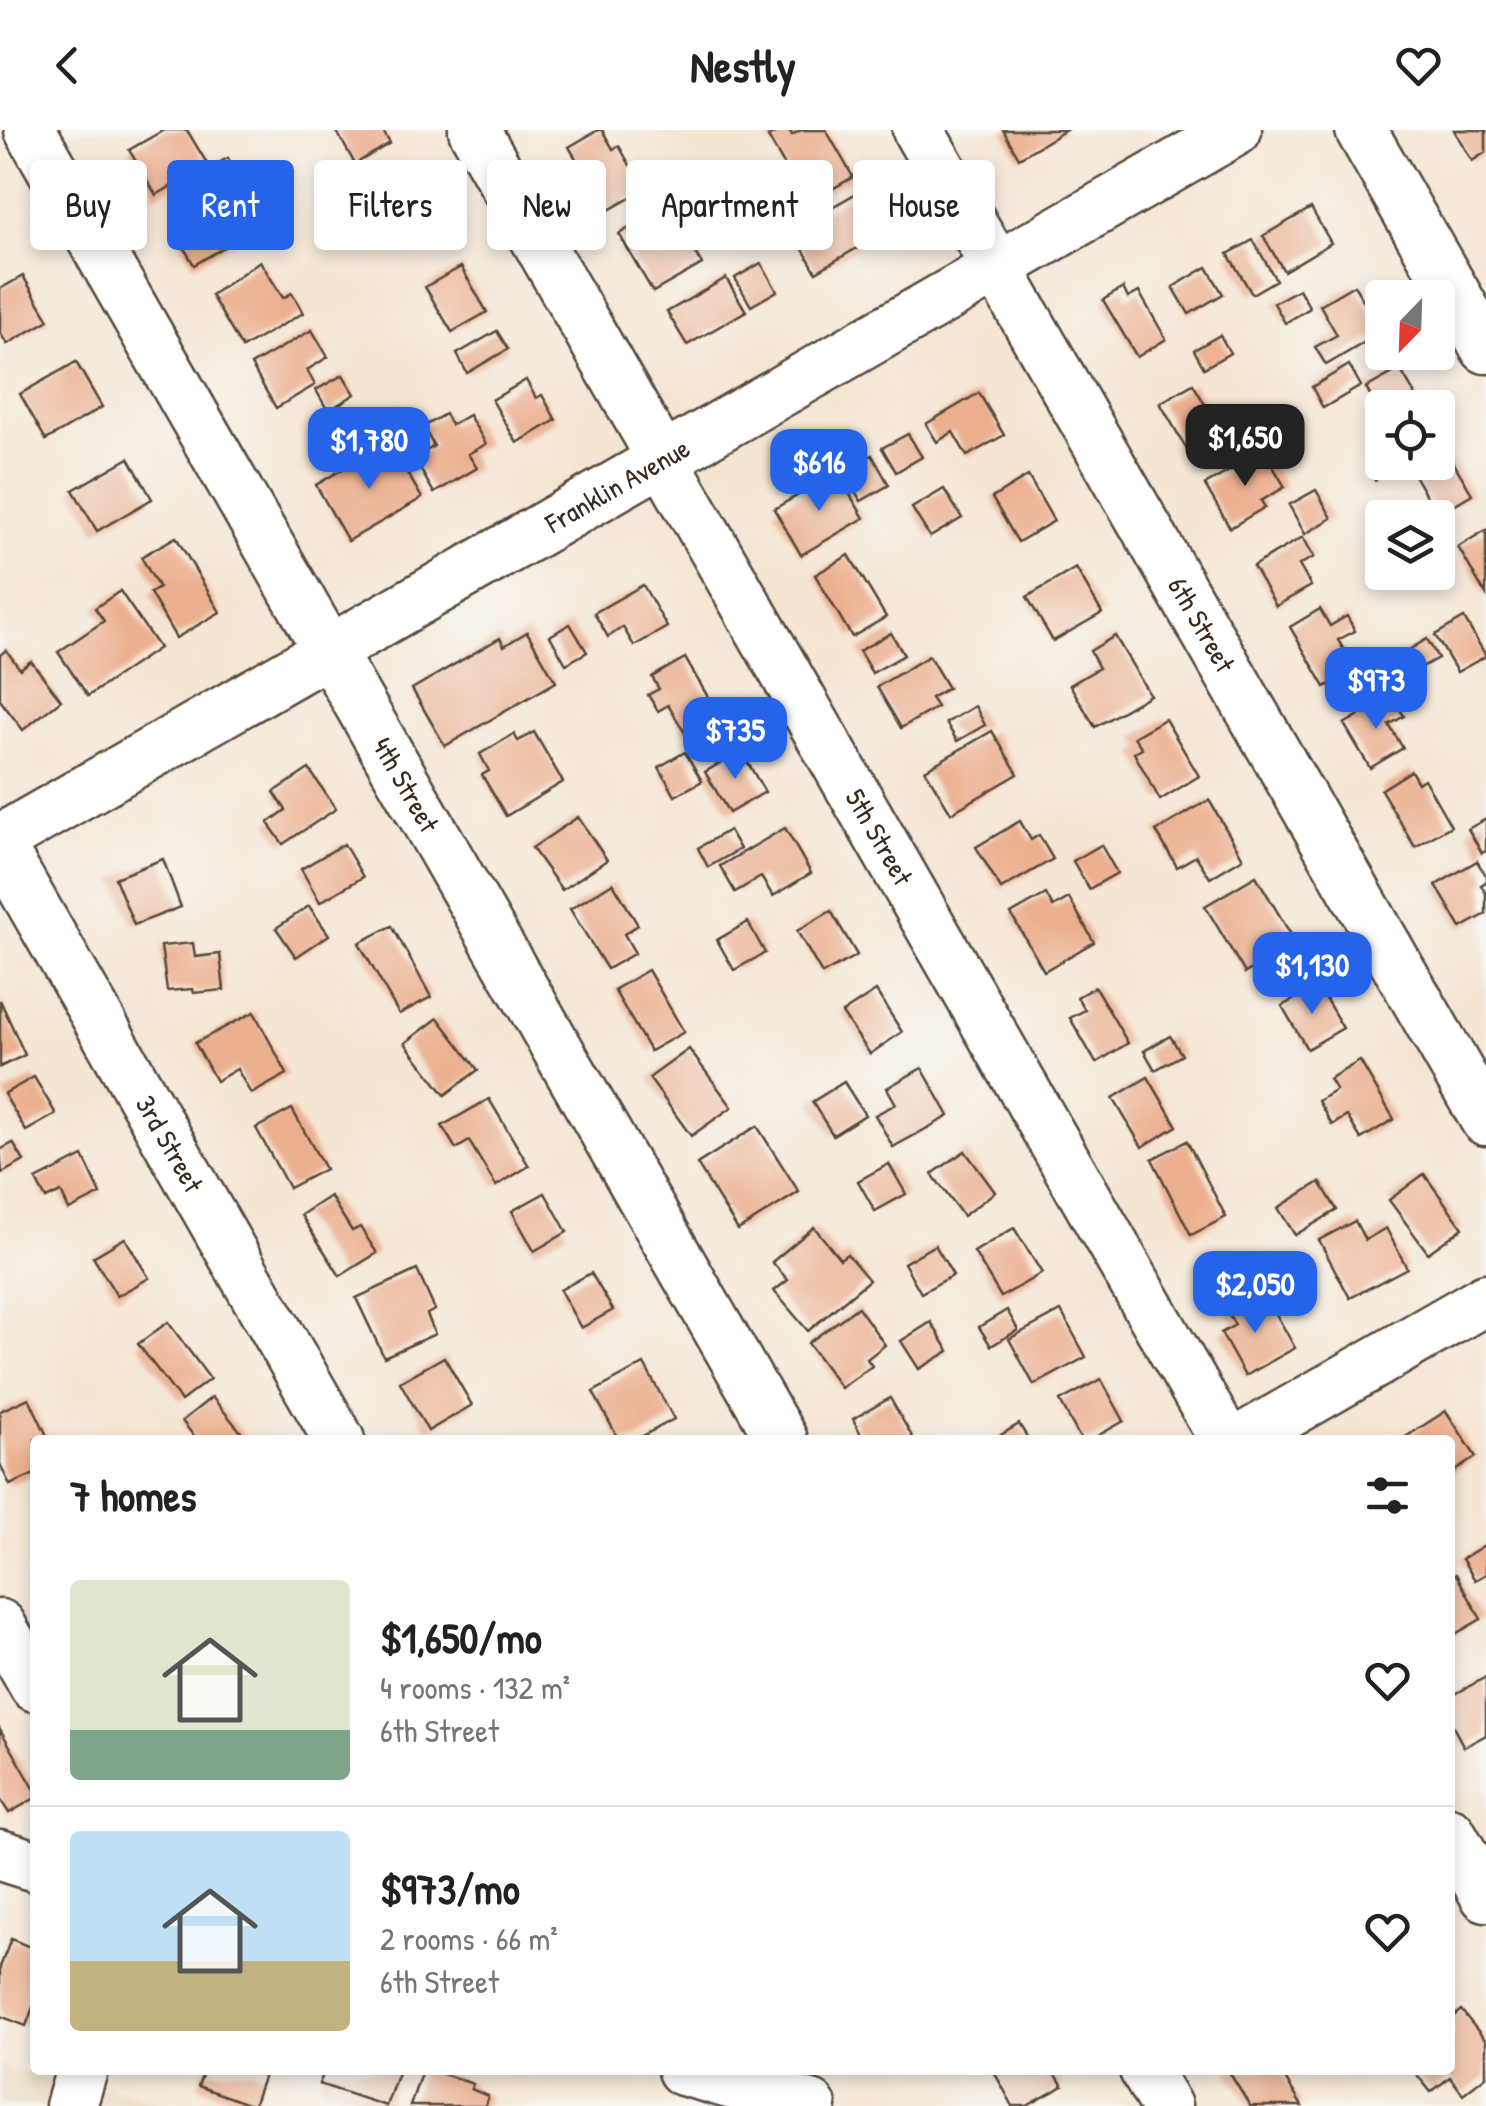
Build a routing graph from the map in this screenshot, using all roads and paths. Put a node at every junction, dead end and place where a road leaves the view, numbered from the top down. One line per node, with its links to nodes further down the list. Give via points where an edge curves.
1 (30, 130): 9 (street, 4th Street)
2 (474, 130): 8 (street, 5th Street)
3 (918, 130): 6 (street, 6th Street)
4 (1236, 130): 6 (street, Franklin Avenue)
5 (1361, 130): 7 (street)
6 (997, 268): 8 (street, Franklin Avenue); 11 (street, 6th Street)
7 (1486, 348)
8 (662, 460): 9 (street, Franklin Avenue); 15 (street, 5th Street)
9 (329, 652): 10 (street, Franklin Avenue); 14 (street, 4th Street)
10 (0, 844): 13 (street, 3rd Street)
11 (1486, 1120)
12 (1486, 1299): 16 (street)
13 (336, 1435)
14 (779, 1435)
15 (1222, 1435)
16 (1250, 1435)
17 (0, 1625): 18 (street)
18 (30, 1677)
19 (1455, 1842): 22 (street)
20 (0, 1855): 21 (street)
21 (30, 1864)
22 (1486, 1896)
23 (80, 2075): 27 (street)
24 (679, 2075): 28 (street)
25 (699, 2075): 29 (street)
26 (1148, 2075): 30 (street)
27 (71, 2106)
28 (668, 2106)
29 (812, 2106)
30 (1166, 2106)

